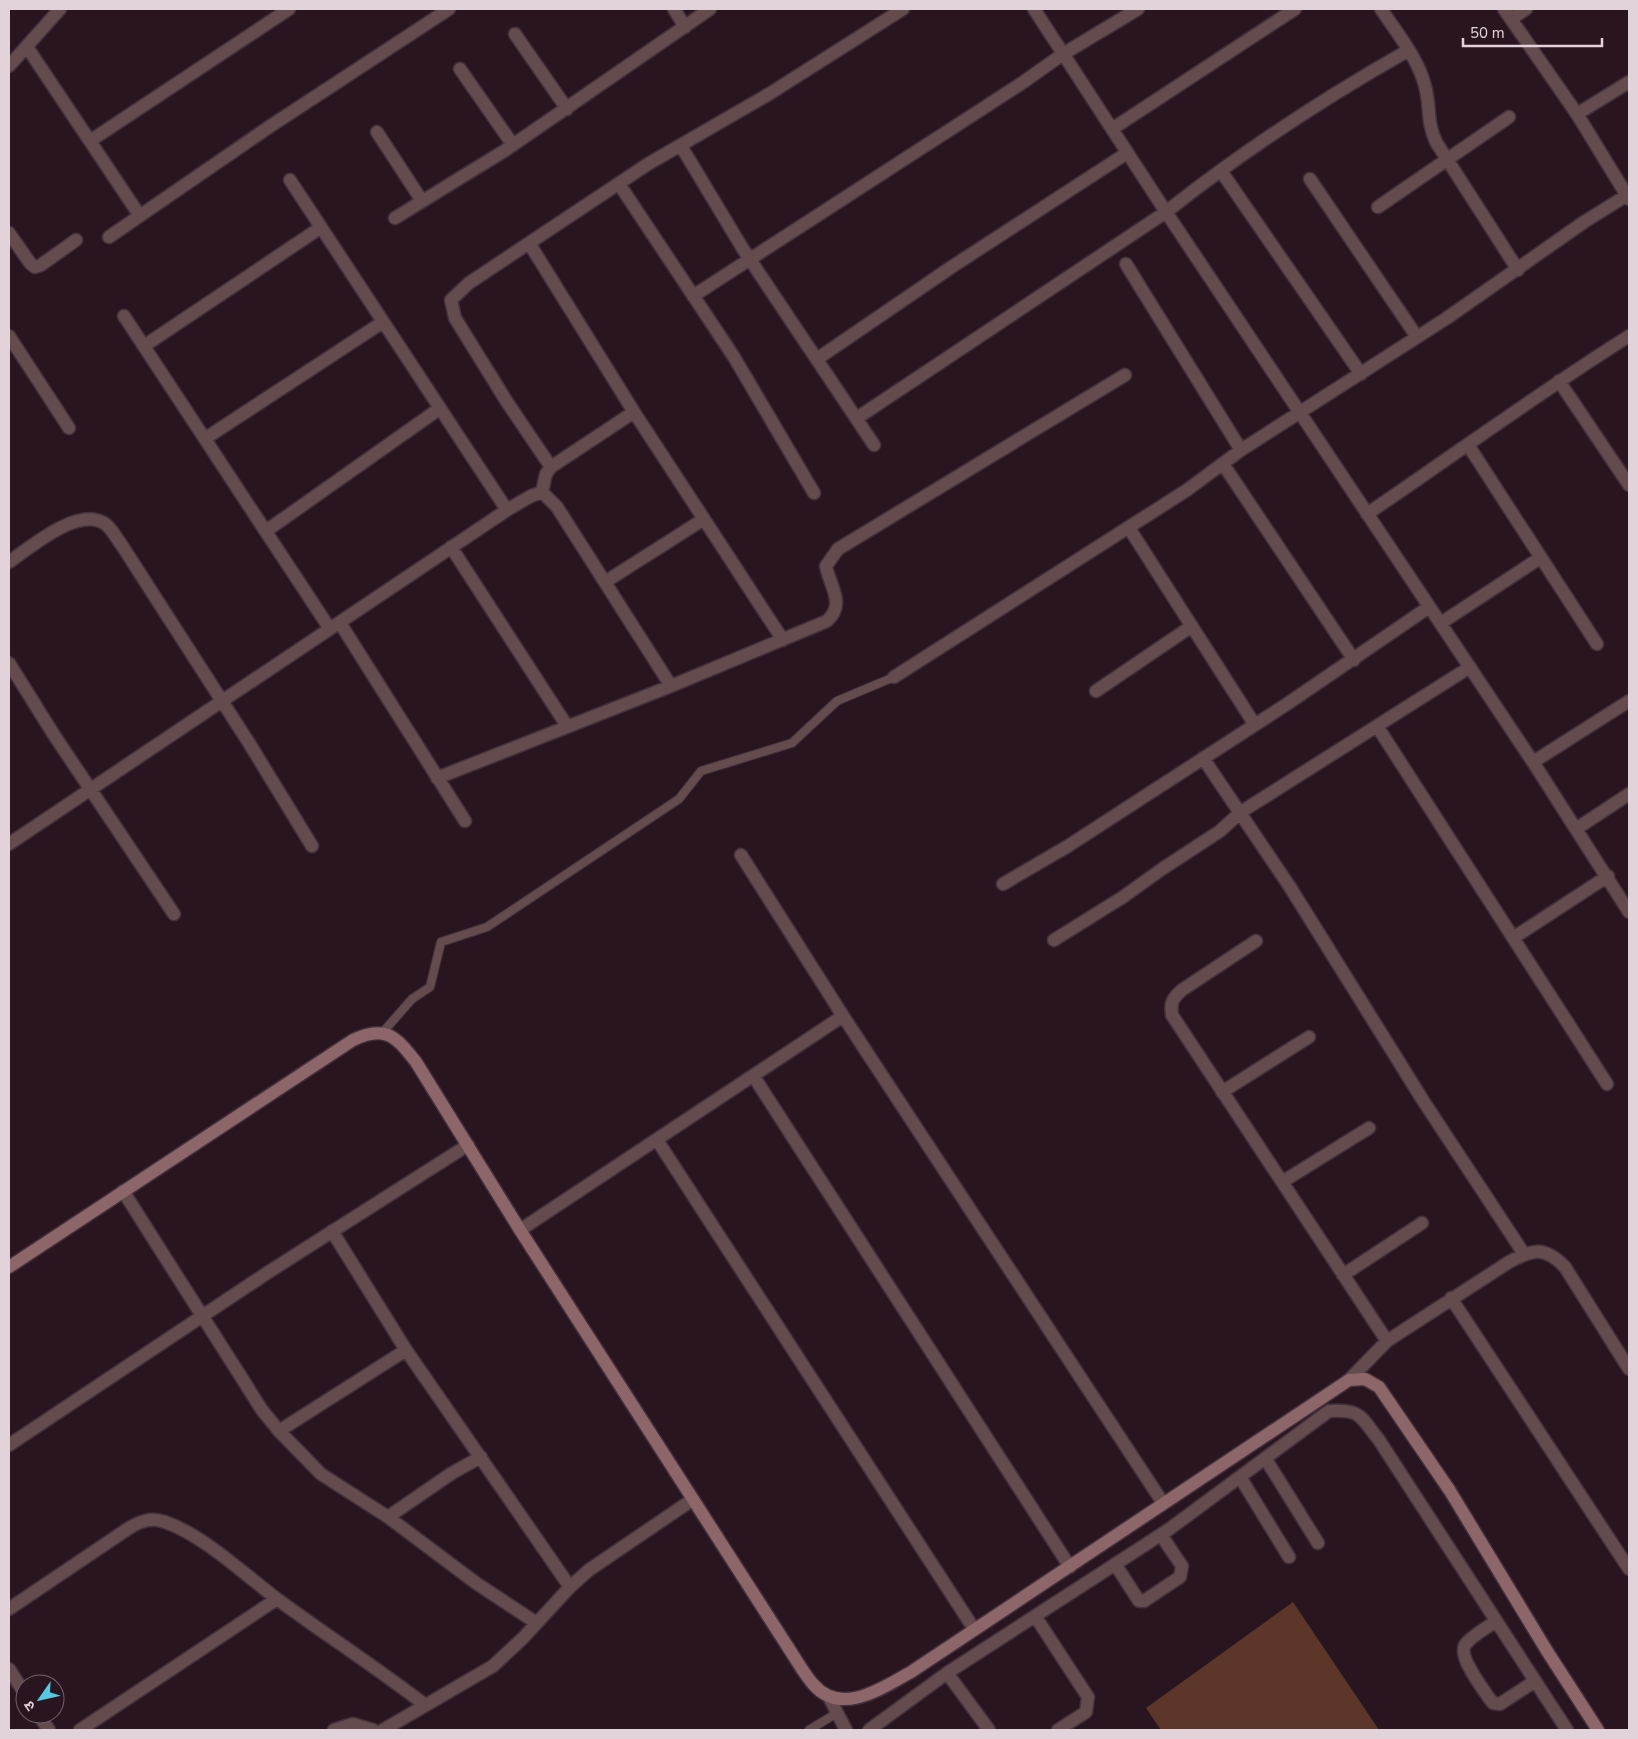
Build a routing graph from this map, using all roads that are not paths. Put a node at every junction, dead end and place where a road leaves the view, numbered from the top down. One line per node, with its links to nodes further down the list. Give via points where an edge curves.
1 (60, 9): 15 (street)
2 (290, 9): 26 (street)
3 (449, 9): 39 (street)
4 (674, 9): 13 (street)
5 (710, 9): 13 (street)
6 (903, 9): 28 (street)
7 (1034, 9): 17 (street)
8 (1138, 9): 17 (street)
9 (1295, 9): 24 (street)
10 (1381, 9): 16 (street)
11 (1526, 9): 12 (street)
12 (1507, 14): 22 (street)
13 (685, 27): 21 (street)
14 (515, 34): 21 (street)
15 (27, 47): 18 (street); 26 (street)
16 (1408, 50): 30 (street, via 1425,86 1430,129); 31 (street, via 1327,98)
17 (1063, 54): 24 (street); 46 (street)
18 (9, 66)
19 (460, 70): 27 (street)
20 (1629, 82): 22 (street)
21 (567, 109): 27 (street)
22 (1576, 114): 35 (street)
23 (1509, 117): 30 (street)
24 (1112, 129): 29 (street)
25 (376, 132): 36 (street)
26 (90, 142): 39 (street)
27 (513, 145): 36 (street)
28 (681, 146): 34 (street); 46 (street)
29 (1127, 152): 38 (street); 56 (street)
30 (1446, 160): 37 (street); 48 (street)
31 (1220, 171): 38 (street); 57 (street)
32 (1310, 179): 54 (street)
33 (290, 180): 41 (street)
34 (619, 184): 45 (street); 49 (street)
35 (1628, 196): 48 (street, via 1584,222)
36 (422, 201): 40 (street)
37 (1378, 207)
38 (1166, 212): 61 (street); 63 (street)
39 (140, 216): 43 (street)
40 (395, 218)
41 (320, 228): 51 (street); 55 (street)
42 (9, 233): 44 (street, via 35,267)
43 (109, 237)
44 (76, 240)
45 (529, 243): 62 (street); 70 (street, via 459,290 451,300 452,309 507,402)
46 (750, 259): 49 (street); 56 (street)
47 (1126, 264): 68 (street)
48 (1518, 270): 54 (street)
49 (693, 296): 73 (street, via 734,357)
50 (124, 316): 55 (street)
51 (382, 322): 60 (street); 65 (street)
52 (9, 336): 64 (street)
53 (1629, 336): 59 (street)
54 (1417, 337): 57 (street)
55 (144, 346): 65 (street)
56 (817, 359): 63 (street)
57 (1361, 374): 61 (street)
58 (1125, 375): 87 (street, via 838,549 826,566 837,603 835,614 827,621)
59 (1559, 381): 67 (street); 71 (street)
60 (439, 409): 74 (street); 78 (street)
61 (1300, 410): 68 (street); 75 (street)
62 (634, 412): 70 (street); 76 (street)
63 (857, 418): 66 (street)
64 (69, 428)
65 (206, 438): 78 (street)
66 (874, 445)
67 (1468, 445): 75 (street); 80 (street)
68 (1241, 450): 69 (street)
69 (1223, 464): 77 (street); 89 (street)
70 (552, 467): 72 (street, via 546,474)
71 (1629, 485)
72 (542, 492): 74 (street); 82 (street, via 557,507)
73 (814, 494)
74 (507, 510): 79 (street)
75 (1367, 514): 83 (street)
76 (704, 519): 82 (street); 87 (street)
77 (1129, 528): 86 (street); 92 (street)
78 (266, 531): 85 (street)
79 (450, 547): 85 (street); 98 (street)
80 (1540, 558): 84 (street); 88 (street)
81 (9, 562): 96 (street, via 78,520 105,523)
82 (605, 582): 93 (street)
83 (1429, 607): 84 (street); 89 (street)
84 (1440, 623): 91 (street)
85 (335, 626): 96 (street); 102 (street)
86 (1192, 626): 94 (street); 97 (street)
87 (783, 640): 93 (street)
88 (1597, 644)
89 (1354, 660): 97 (street)
90 (9, 663): 103 (street)
91 (1470, 667): 99 (street); 101 (street)
92 (894, 677): 119 (lane, via 837,701 792,743 701,771 679,799 486,927 440,942 430,987 412,999)
93 (671, 686): 98 (street)
94 (1096, 691)
95 (1629, 701): 101 (street)
96 (222, 702): 103 (street); 109 (street)
97 (1255, 725): 100 (street)
98 (567, 726): 102 (street)
99 (1377, 726): 105 (street); 115 (street)
100 (1203, 758): 105 (street); 112 (street, via 1076,841)
101 (1533, 762): 107 (street)
102 (437, 778): 106 (street)
103 (90, 789): 108 (street); 114 (street)
104 (1629, 794): 107 (street)
105 (1241, 812): 116 (street, via 1220,831); 132 (street)
106 (464, 821)
107 (1576, 829): 111 (street)
108 (9, 844)
109 (312, 846)
110 (741, 855): 118 (street)
111 (1608, 876): 113 (street); 115 (street)
112 (1003, 884)
113 (1629, 912)
114 (174, 914)
115 (1513, 938): 122 (street)
116 (1054, 940)
117 (1256, 941): 123 (street, via 1182,990 1170,1006)
118 (843, 1016): 121 (street); 147 (street)
119 (383, 1032): 126 (street, via 400,1041 416,1062); 128 (street, via 369,1032 354,1040)
120 (1309, 1037): 123 (street)
121 (754, 1077): 125 (street); 153 (street)
122 (1607, 1084)
123 (1222, 1092): 127 (street)
124 (1369, 1128): 127 (street)
125 (657, 1140): 130 (street); 161 (street)
126 (468, 1145): 130 (street); 131 (street)
127 (1282, 1182): 134 (street)
128 (123, 1191): 133 (street); 136 (street)
129 (1422, 1223): 134 (street)
130 (520, 1230): 146 (street)
131 (332, 1231): 136 (street); 138 (street)
132 (1524, 1254): 135 (street); 139 (street, via 1547,1252 1555,1256)
133 (9, 1267)
134 (1343, 1275): 137 (street)
135 (1451, 1298): 137 (street); 154 (street)
136 (202, 1316): 141 (street); 142 (street)
137 (1387, 1341): 140 (street)
138 (406, 1350): 141 (street); 143 (street)
139 (1629, 1369)
140 (1349, 1380): 147 (street); 177 (street, via 1365,1379 1380,1387 1450,1491)
141 (279, 1432): 148 (street, via 321,1474)
142 (9, 1445)
143 (481, 1457): 148 (street); 155 (street)
144 (1265, 1458): 145 (street); 150 (street); 159 (street, via 1328,1411 1349,1410 1361,1417)
145 (1240, 1477): 149 (street); 151 (street)
146 (692, 1500): 155 (street); 164 (street, via 813,1685)
147 (1163, 1503): 153 (street)
148 (388, 1517): 160 (street, via 476,1583)
149 (1160, 1534): 152 (street); 152 (street, via 1182,1566 1180,1577 1139,1601)
150 (1318, 1543)
151 (1289, 1557)
152 (1115, 1564): 158 (street)
153 (1070, 1567): 161 (street)
154 (1629, 1569)
155 (570, 1587): 160 (street)
156 (277, 1598): 157 (street, via 202,1543 165,1522 151,1519 129,1528); 165 (street); 167 (street)
157 (9, 1609)
158 (1035, 1616): 162 (street); 175 (street, via 1088,1697 1086,1712)
159 (1496, 1621): 163 (street); 163 (street, via 1466,1644 1463,1650 1465,1659 1489,1698 1500,1704)
160 (535, 1622): 165 (street, via 493,1666)
161 (974, 1629): 164 (street, via 873,1694 846,1701)
162 (947, 1673): 173 (street); 174 (street)
163 (1535, 1681): 176 (street)
164 (829, 1697): 166 (street)
165 (426, 1705): 170 (street)
166 (837, 1713): 171 (lane); 172 (street)
167 (80, 1730)
168 (334, 1730): 169 (street, via 353,1724)
169 (373, 1730)
170 (383, 1730)
171 (809, 1730)
172 (846, 1730)
173 (869, 1730)
174 (989, 1730)
175 (1058, 1730)
176 (1567, 1730)
177 (1598, 1730)

